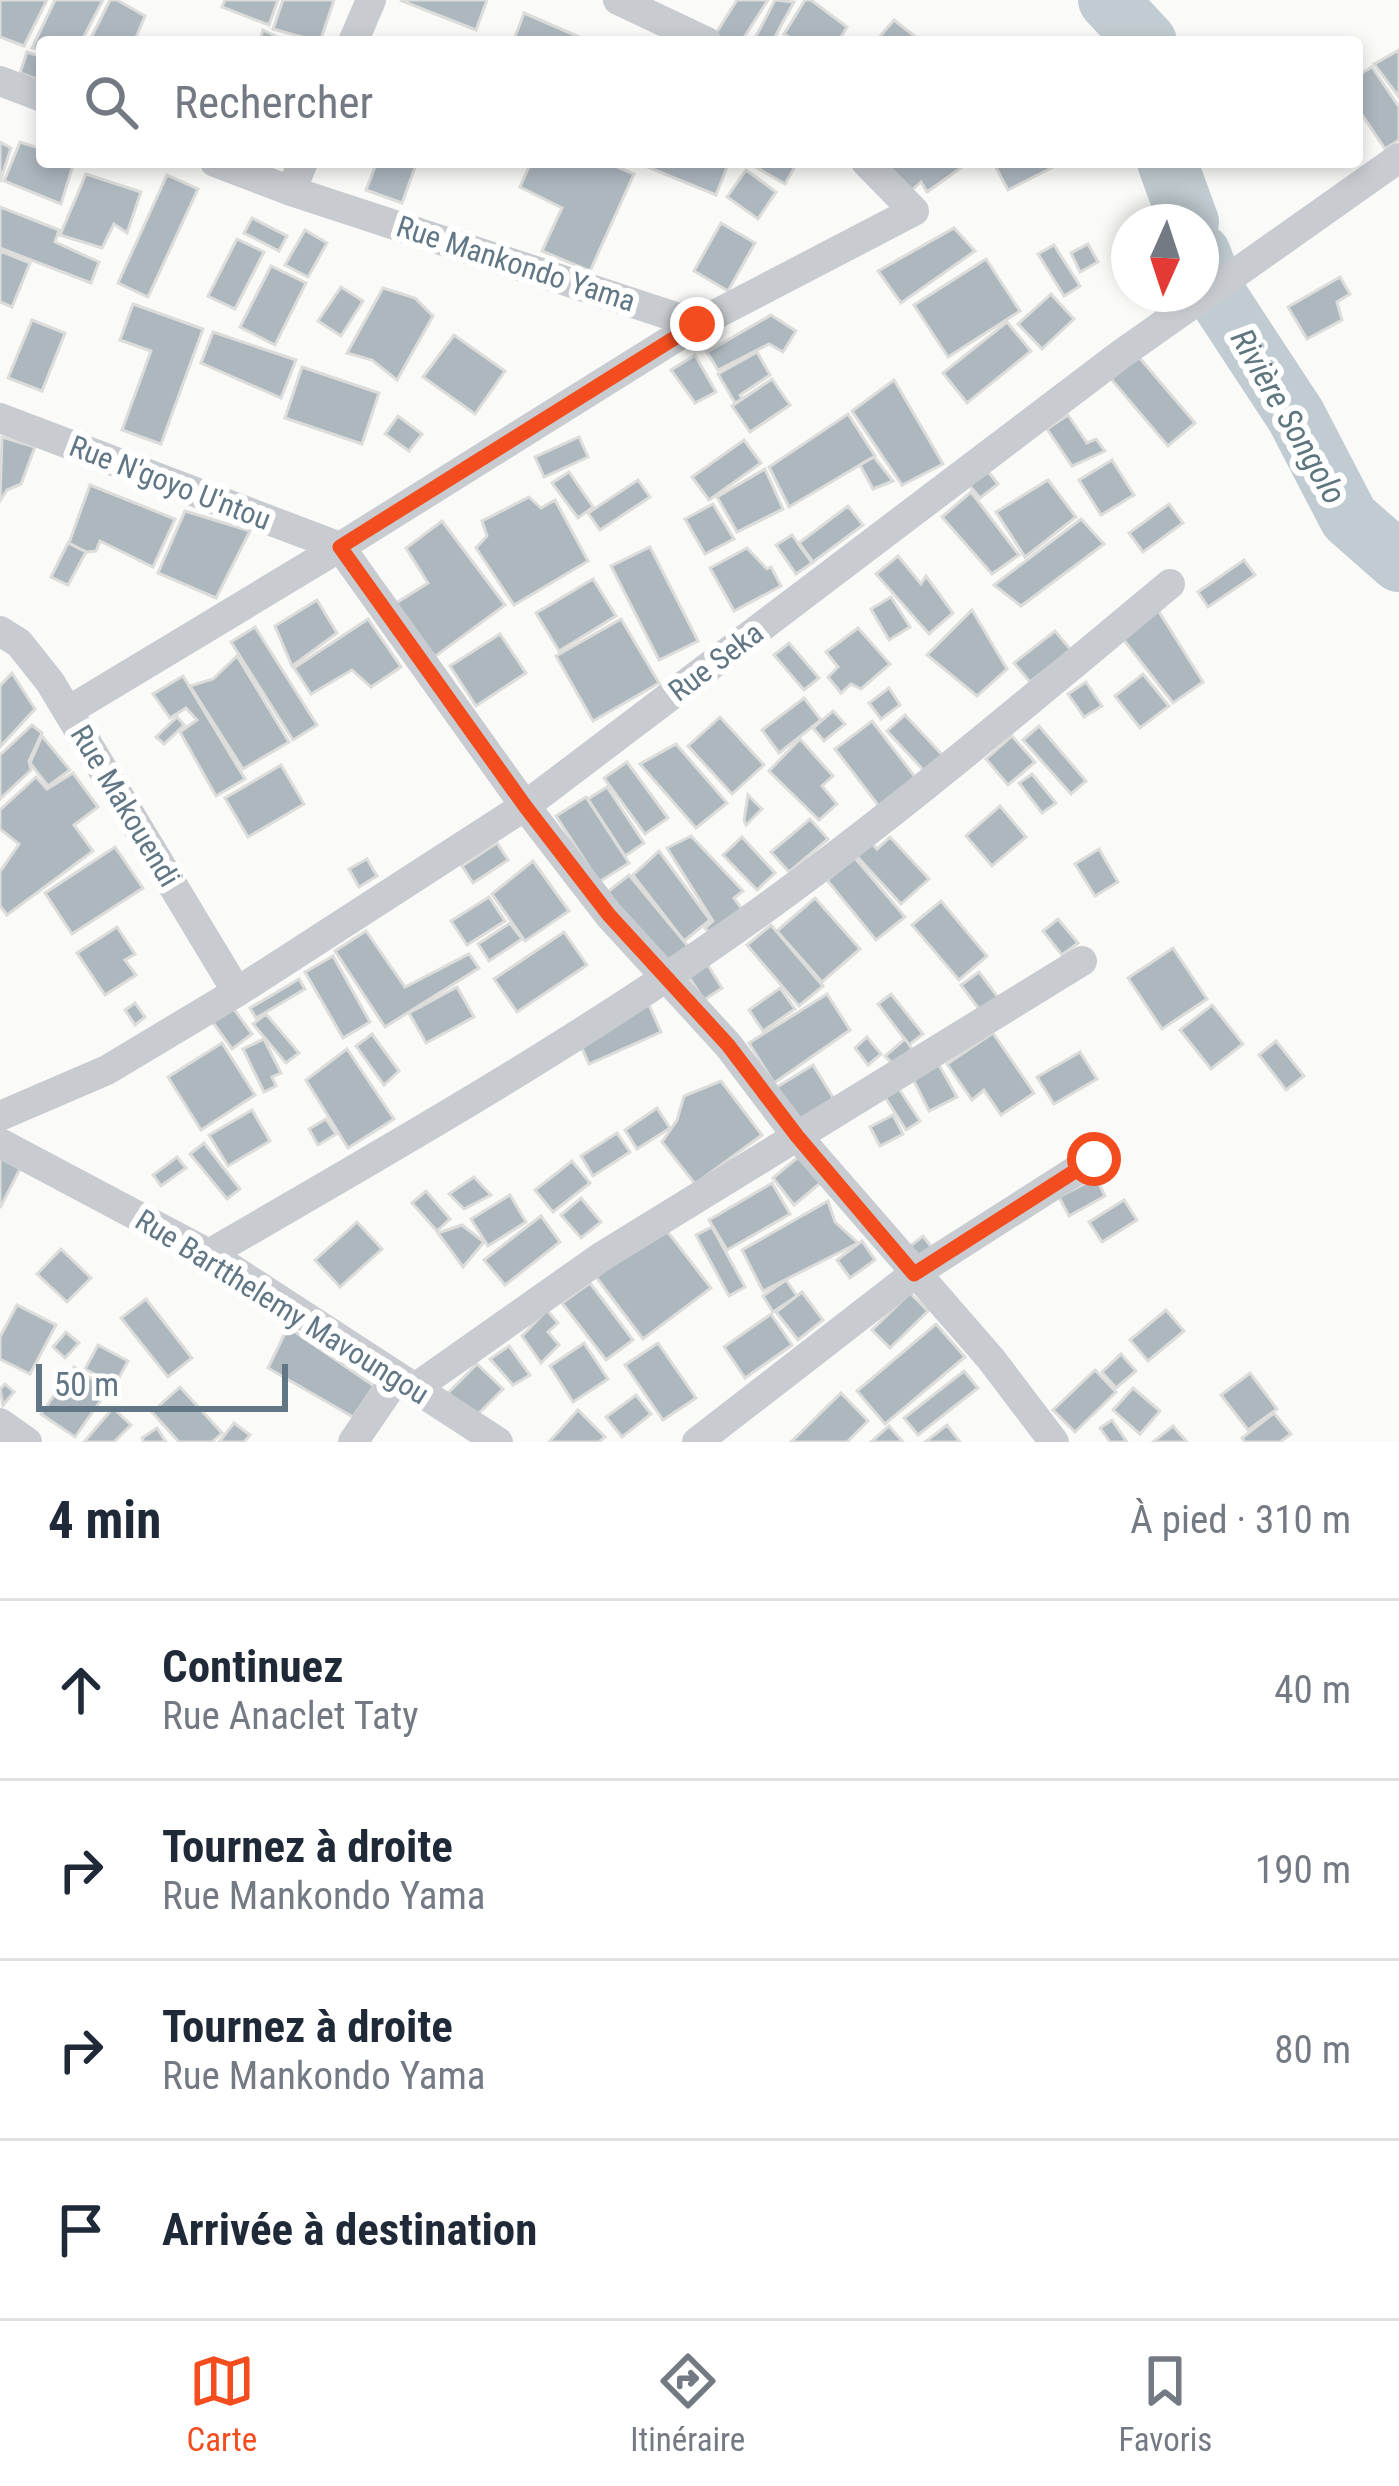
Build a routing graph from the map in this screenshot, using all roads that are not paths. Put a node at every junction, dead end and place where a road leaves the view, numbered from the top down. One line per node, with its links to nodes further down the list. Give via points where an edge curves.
1 (370, 0): 3 (street)
2 (618, 0): 4 (street)
3 (355, 36)
4 (694, 36)
5 (0, 81): 6 (street)
6 (36, 95)
7 (1399, 158): 17 (street, Rue Seka, via 1242,266)
8 (250, 168): 10 (street, Rue Mankondo Yama)
9 (872, 168): 11 (street, via 914,211)
10 (297, 176): 11 (street, Rue Mankondo Yama)
11 (697, 324): 13 (street, Rue Mankondo Yama)
12 (0, 418): 13 (street, Rue N'goyo U'ntou)
13 (340, 547): 16 (street, Rue Mankondo Yama); 17 (street)
14 (1170, 584): 19 (street, via 899,809)
15 (0, 631): 16 (street, Rue Makouendi, via 19,643)
16 (68, 711): 20 (street, Rue Makouendi)
17 (525, 806): 19 (street); 20 (street, Rue Seka)
18 (1082, 961): 22 (street)
19 (662, 978): 22 (street, via 728,1045); 25 (street)
20 (237, 992): 21 (street, Rue Seka, via 107,1070)
21 (0, 1115)
22 (797, 1136): 26 (street); 27 (street)
23 (0, 1143): 25 (street, Rue Bartthelemy Mavoungou)
24 (1094, 1159): 26 (street)
25 (209, 1254): 27 (street, Rue Bartthelemy Mavoungou)
26 (914, 1274): 29 (street); 34 (street)
27 (405, 1384): 31 (street); 32 (street, Rue Bartthelemy Mavoungou)
28 (0, 1423): 30 (street)
29 (732, 1432): 33 (street)
30 (27, 1442)
31 (353, 1442)
32 (498, 1442)
33 (697, 1442)
34 (1054, 1442)

